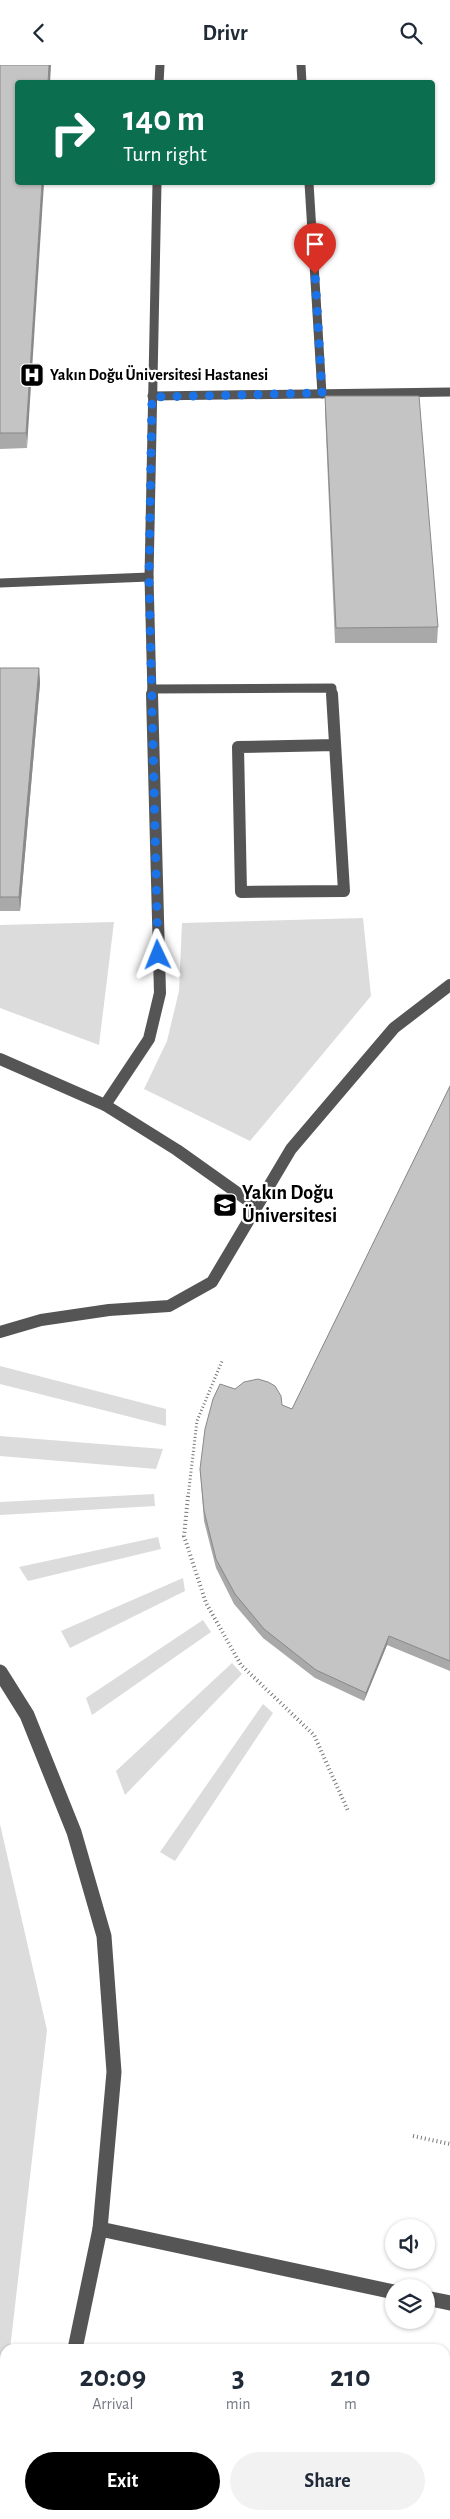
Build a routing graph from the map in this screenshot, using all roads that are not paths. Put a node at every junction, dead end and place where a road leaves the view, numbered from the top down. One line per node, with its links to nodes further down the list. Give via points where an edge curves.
1 (160, 65): 3 (street)
2 (301, 65): 4 (street)
3 (159, 80)
4 (302, 80)
5 (157, 185): 9 (street)
6 (309, 185): 8 (street)
7 (450, 392): 8 (street)
8 (322, 393): 9 (street)
9 (152, 397): 10 (street)
10 (149, 577): 11 (street); 12 (street)
11 (0, 583)
12 (152, 689): 13 (street, via 332,688); 16 (street, via 160,993 148,1039)
13 (335, 745): 13 (street, via 344,891 241,893 238,747)
14 (450, 985): 17 (street, via 394,1028 291,1149)
15 (0, 1059): 16 (street)
16 (106, 1105): 17 (street)
17 (256, 1205): 18 (street, via 212,1283 169,1306 41,1320)
18 (0, 1332)
19 (0, 1672): 20 (street, via 27,1715 74,1832 104,1937 114,2072)
20 (100, 2229): 21 (street); 24 (street)
21 (385, 2289)
22 (435, 2300): 23 (street)
23 (450, 2303)
24 (76, 2344)

